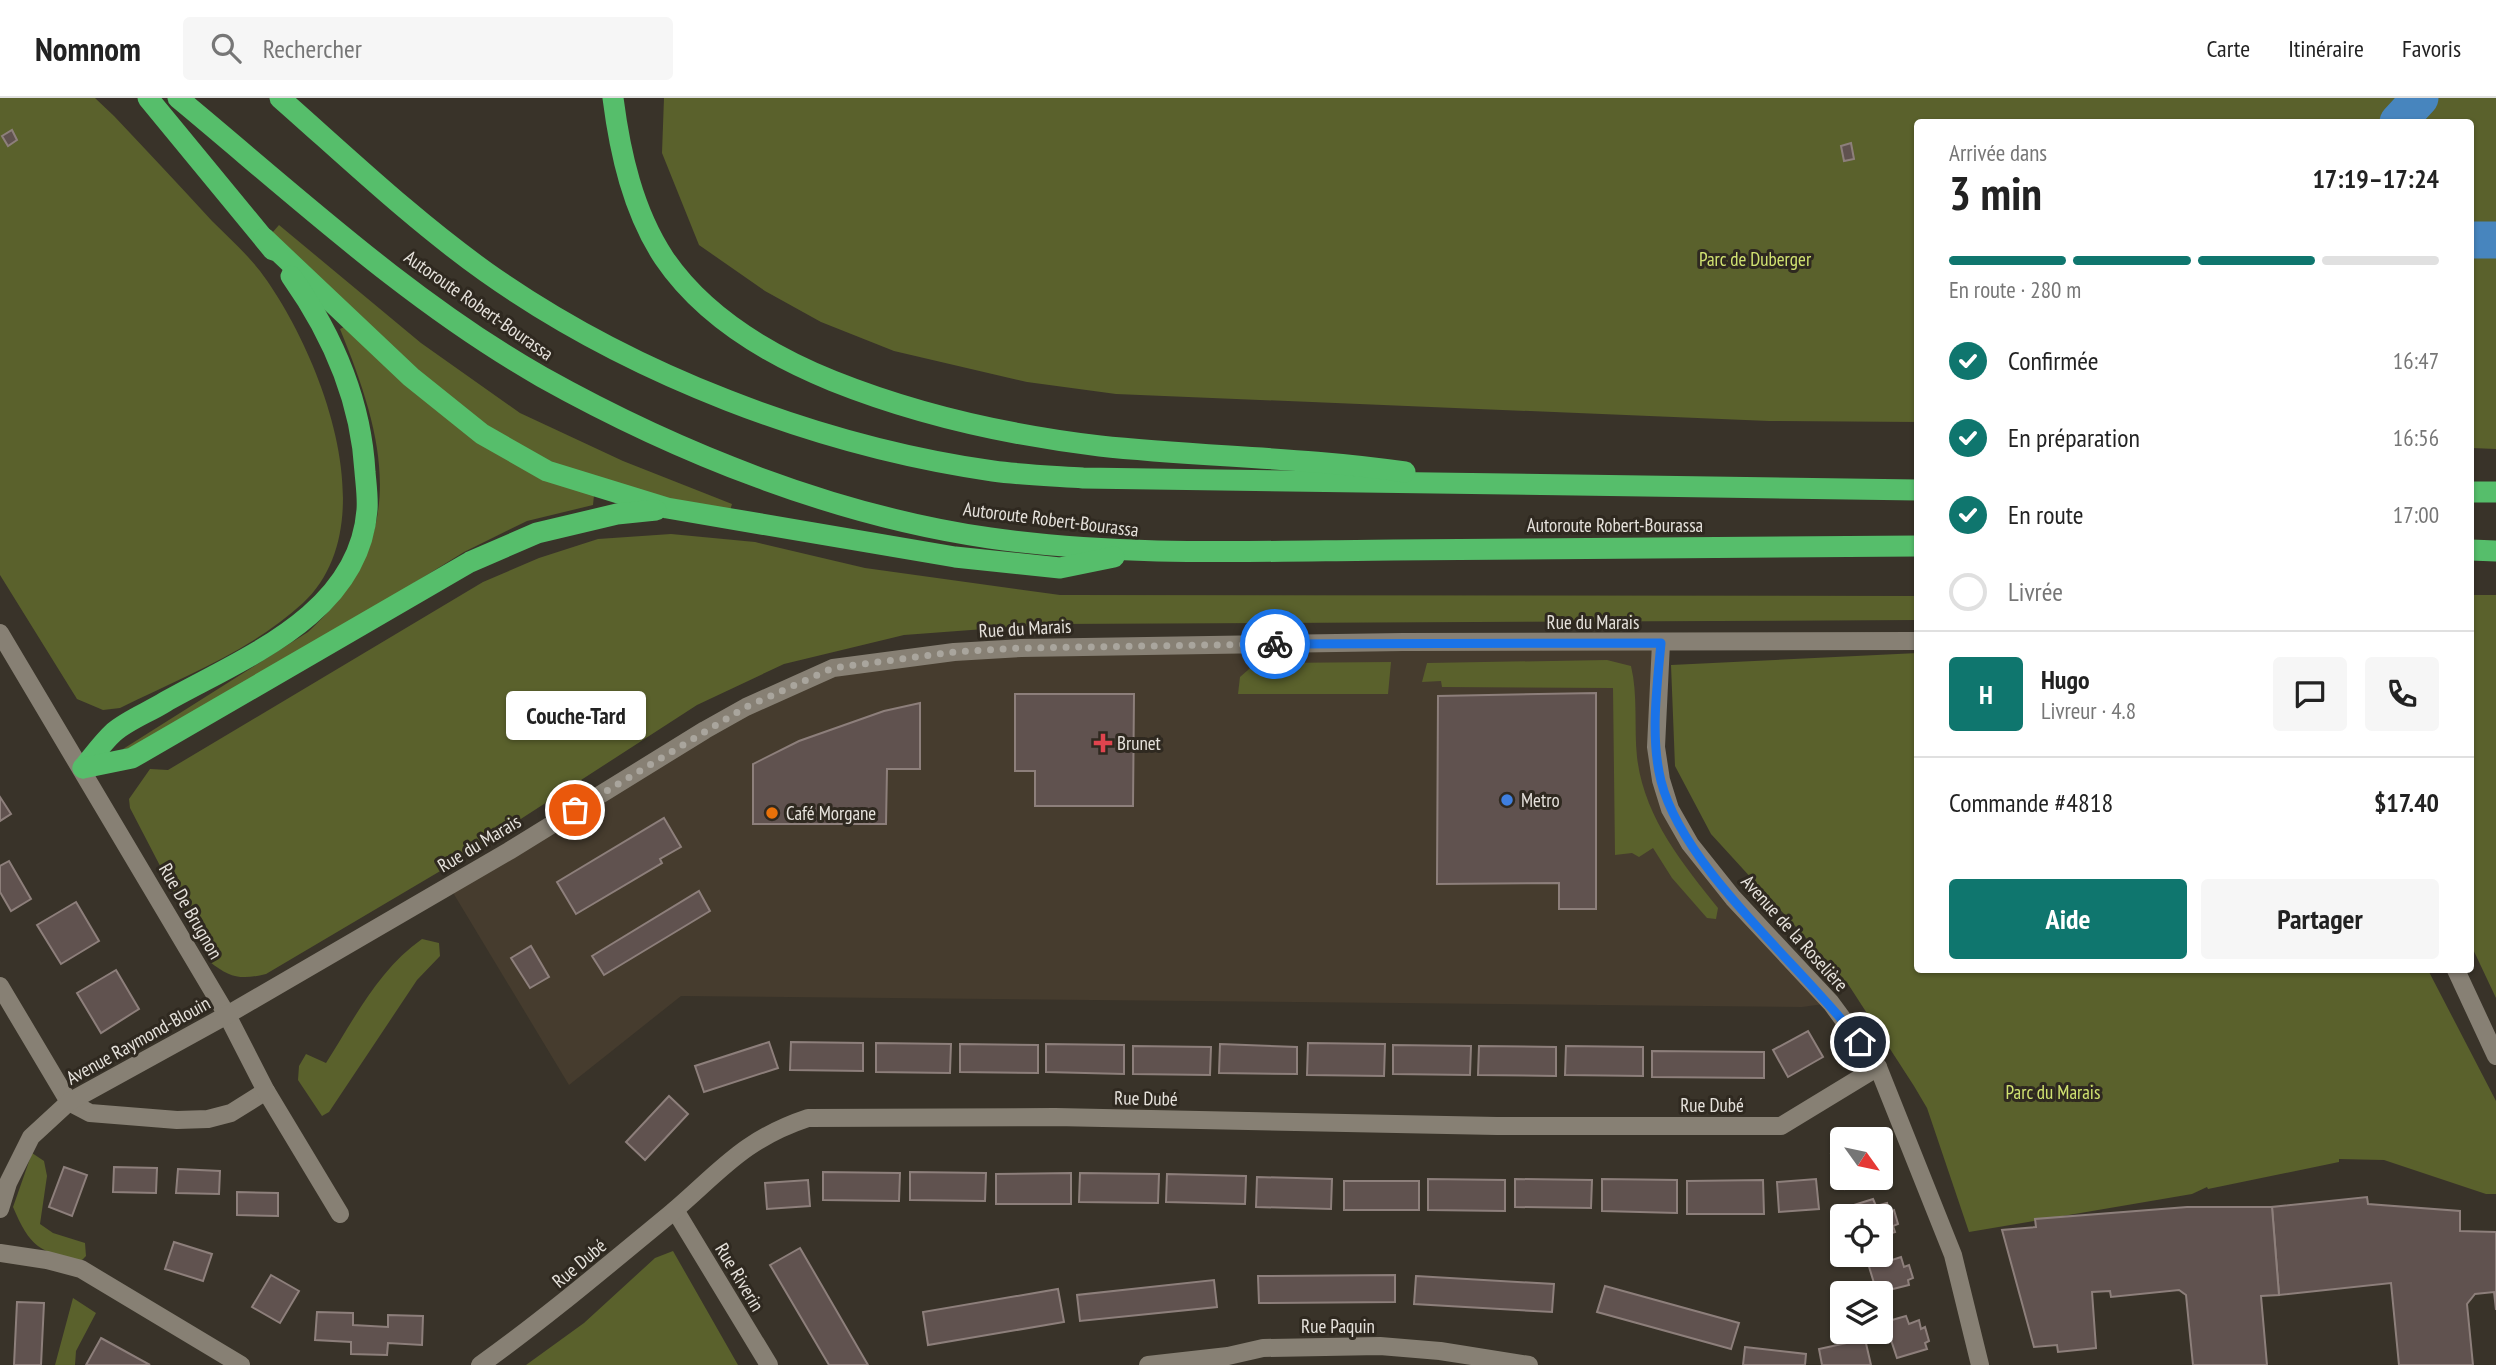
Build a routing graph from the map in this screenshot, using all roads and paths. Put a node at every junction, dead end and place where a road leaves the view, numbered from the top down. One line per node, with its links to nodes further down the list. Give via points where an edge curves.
1 (148, 98): 5 (highway)
2 (178, 98): 14 (highway, Autoroute Robert-Bourassa, via 463,327 541,376 649,432 799,491 902,519 988,538)
3 (280, 98): 6 (highway, Autoroute Robert-Bourassa, via 486,272 580,330 668,375 813,429 993,471 1083,478)
4 (613, 98): 6 (highway, via 619,146 634,196 664,257 735,329 814,373 950,420 1029,436 1126,448 1329,461)
5 (264, 238): 10 (highway, via 411,377 482,434 547,471); 18 (highway, via 309,301 354,402 365,460 367,510 359,544 340,584 319,609 291,630 115,731)
6 (1498, 484): 7 (highway, Autoroute Robert-Bourassa)
7 (1914, 490)
8 (2474, 492): 9 (highway)
9 (2496, 492)
10 (667, 508): 14 (highway, via 1017,565 1060,568); 18 (highway, via 617,513 537,533 492,552 132,758)
11 (1914, 546): 14 (highway, Autoroute Robert-Bourassa)
12 (2474, 550): 13 (highway)
13 (2496, 551)
14 (1139, 552)
15 (0, 633): 18 (street, Rue De Brugnon)
16 (1914, 641): 17 (street, Rue du Marais)
17 (1661, 643): 21 (street, Rue du Marais, via 1021,648 833,668 705,730); 23 (street, Avenue de la Roselière, via 1656,747 1670,809 1690,844 1733,898 1831,1003)
18 (83, 768): 21 (street, Rue De Brugnon)
19 (2457, 973): 22 (street)
20 (0, 986): 25 (street)
21 (228, 1015): 24 (street, Rue De Brugnon); 25 (street, Avenue Raymond-Blouin)
22 (2496, 1056)
23 (1878, 1067): 27 (street, Rue Dubé, via 1781,1126 808,1118 744,1147); 35 (street, Avenue de la Roselière, via 1953,1255)
24 (266, 1091): 25 (street, Avenue Raymond-Blouin, via 231,1113 208,1119 90,1113); 28 (street, Rue De Brugnon)
25 (69, 1102): 26 (street, Avenue Raymond-Blouin, via 31,1137)
26 (0, 1209)
27 (675, 1210): 31 (street, Rue Dubé, via 539,1323); 32 (street, Rue Riverin)
28 (340, 1214)
29 (0, 1253): 30 (street, via 81,1269)
30 (242, 1365)
31 (480, 1365)
32 (769, 1365)
33 (1148, 1365): 34 (street, Rue Paquin, via 1263,1348 1380,1346)
34 (1529, 1365)
35 (1980, 1365)

